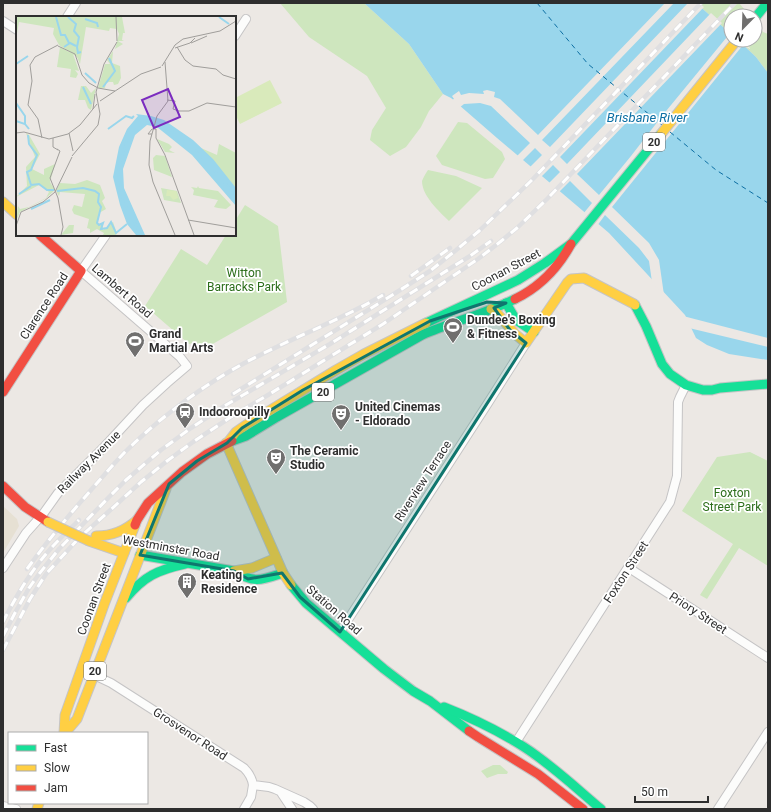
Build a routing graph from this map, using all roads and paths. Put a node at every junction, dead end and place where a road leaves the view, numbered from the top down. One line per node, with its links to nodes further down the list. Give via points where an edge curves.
1 (76, 3): 2 (street)
2 (68, 16)
3 (246, 19): 6 (street)
4 (3, 21): 5 (street)
5 (16, 29)
6 (236, 34)
7 (730, 48): 12 (main road, 20)
8 (3, 202): 9 (main road)
9 (16, 213)
10 (41, 236): 13 (main road, Lambert Road)
11 (105, 236): 13 (street, Clarence Road)
12 (571, 244): 14 (main road, Coonan Street / 20, via 544,280 527,293); 16 (main road, Coonan Street / 20, via 533,272)
13 (81, 271): 20 (street, Lambert Road, via 180,357); 24 (main road, Clarence Road)
14 (506, 303): 15 (main road, Coonan Street / 20); 16 (main road, via 487,302); 17 (main road, via 516,320)
15 (491, 309): 18 (main road); 25 (main road, Coonan Street / 20, via 422,335 246,436)
16 (430, 321): 25 (main road, Coonan Street / 20, via 364,354 309,386 236,432)
17 (534, 332): 18 (main road, Riverview Terrace); 19 (main road, Riverview Terrace, via 567,283 580,277 634,304)
18 (526, 343): 40 (street, Riverview Terrace)
19 (658, 353): 22 (main road, via 670,374); 23 (main road, via 677,372 689,379)
20 (187, 366): 28 (street, Railway Avenue, via 143,405 58,493)
21 (768, 384): 23 (main road)
22 (686, 385): 23 (main road, via 703,390); 36 (street, Foxton Street, via 678,402 676,476 670,502)
23 (720, 388)
24 (3, 392)
25 (227, 443): 26 (main road, Coonan Street / 20, via 197,461); 33 (main road, Station Road)
26 (169, 484): 29 (main road, Coonan Street / 20, via 148,503); 32 (main road, Coonan Street / 20)
27 (3, 486): 28 (main road)
28 (40, 517): 30 (main road, bridge, via 72,533); 35 (street, Railway Avenue)
29 (136, 520): 30 (main road, via 128,528 117,533); 31 (main road, Coonan Street / 20)
30 (93, 539): 31 (main road, Westminster Road)
31 (124, 553): 32 (main road, Westminster Road); 45 (main road, Coonan Street / 20, via 65,715)
32 (140, 555): 34 (main road, Westminster Road); 39 (main road, Coonan Street / 20)
33 (276, 558): 37 (main road, Westminster Road, via 252,568); 38 (main road, Station Road)
34 (192, 563): 37 (main road, Westminster Road); 39 (main road, via 148,576 131,591)
35 (3, 568)
36 (628, 568): 41 (street, Priory Street); 49 (street, Foxton Street)
37 (234, 571): 38 (main road, Westminster Road, via 248,579)
38 (283, 572): 40 (main road, Station Road, via 300,597)
39 (121, 606): 42 (main road, Coonan Street / 20)
40 (340, 632): 43 (main road, Station Road)
41 (768, 658)
42 (94, 675): 46 (main road, Coonan Street / 20, via 77,719); 51 (street, Grosvenor Road, via 244,768 250,774)
43 (430, 702): 44 (main road, Station Road); 48 (main road, Station Road)
44 (486, 725): 48 (main road); 49 (main road, Station Road)
45 (64, 732)
46 (65, 732)
47 (768, 732): 60 (street)
48 (478, 737): 50 (main road, Station Road)
49 (516, 742): 50 (main road); 59 (main road, Station Road)
50 (508, 755): 58 (main road, Station Road, via 538,774)
51 (253, 785): 52 (street, via 268,787); 55 (street, via 251,797)
52 (282, 793): 56 (street); 57 (street, via 304,802)
53 (3, 806): 54 (street)
54 (16, 809)
55 (244, 809)
56 (292, 809)
57 (313, 809)
58 (583, 809)
59 (601, 809)
60 (718, 809)

